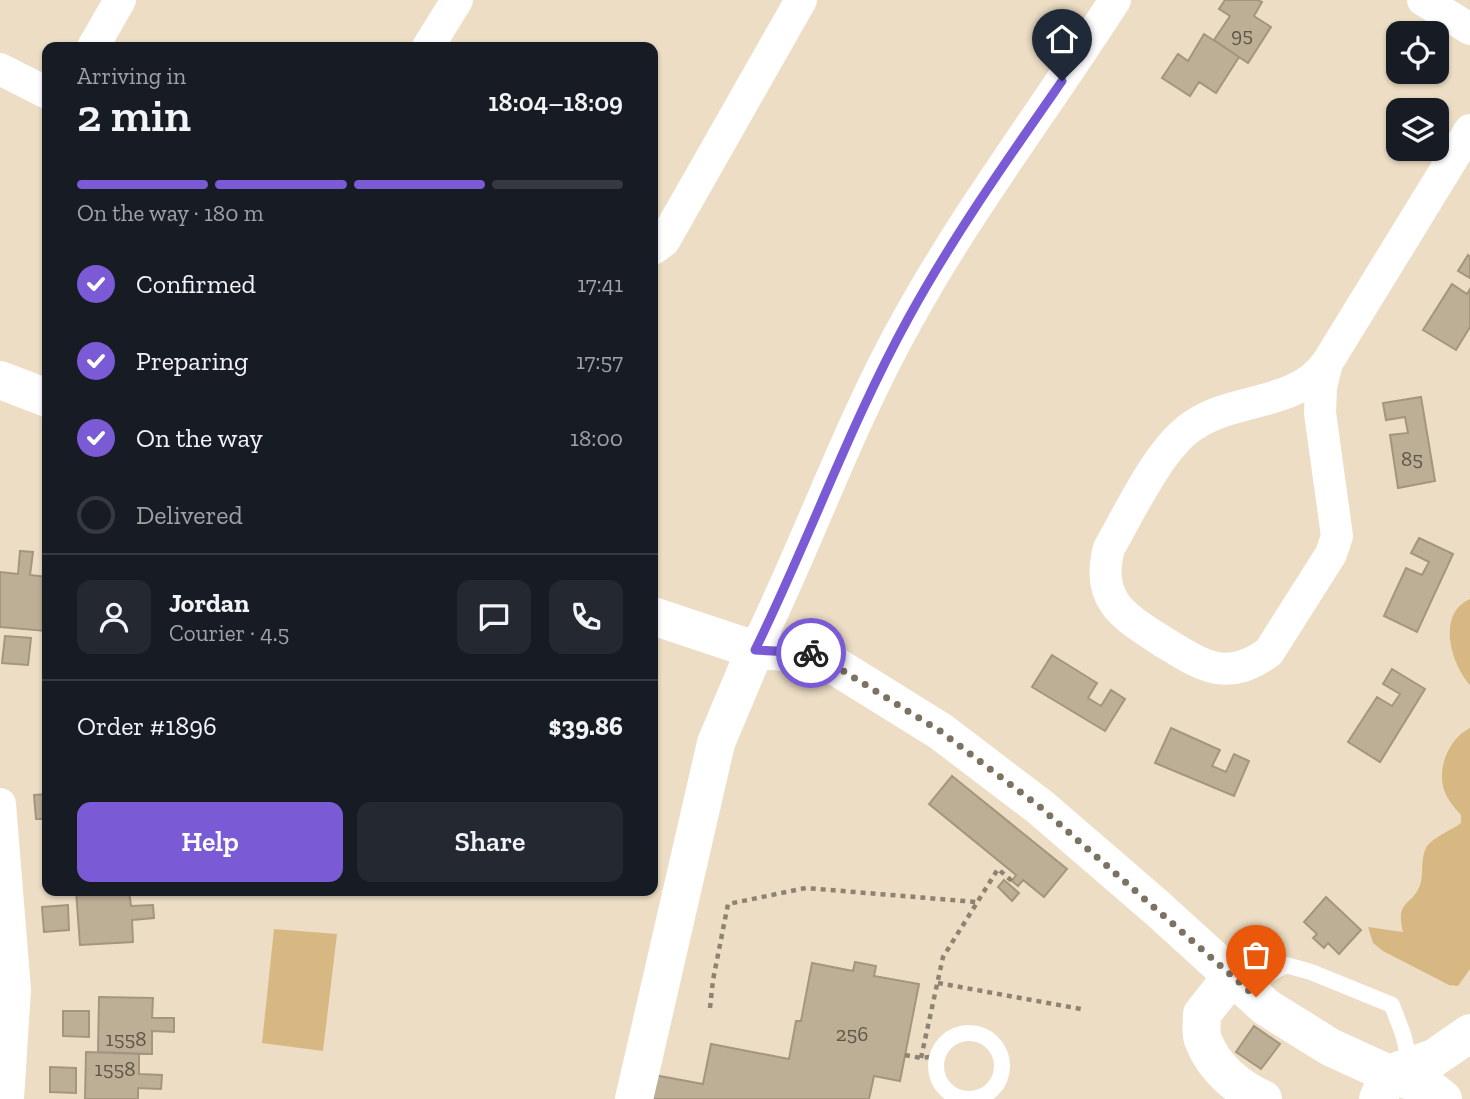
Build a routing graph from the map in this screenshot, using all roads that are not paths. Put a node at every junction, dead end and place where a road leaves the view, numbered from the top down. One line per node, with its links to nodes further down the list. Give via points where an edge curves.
1 (120, 0): 7 (street)
2 (457, 0): 8 (street)
3 (802, 0): 12 (street)
4 (1115, 0): 17 (street, via 978,204 908,318)
5 (1423, 0): 6 (street)
6 (1470, 29)
7 (96, 42)
8 (431, 42)
9 (0, 69): 10 (street)
10 (42, 90)
11 (1470, 130): 13 (street)
12 (658, 245)
13 (1327, 363): 13 (street, via 1303,386 1214,414 1183,433 1167,450 1109,548 1105,562 1108,590 1122,616 1198,664 1228,670 1269,652 1331,554 1338,526 1320,400)
14 (0, 380): 15 (street)
15 (42, 396)
16 (658, 618): 17 (street)
17 (755, 650): 19 (street, via 816,654 940,731 1040,807); 24 (street, via 716,743)
18 (0, 804): 23 (street, via 15,990)
19 (1239, 981): 21 (street, via 1266,1007 1305,1033); 21 (lane, via 1286,965 1392,1005 1403,1034); 22 (street, via 1202,1014 1203,1041)
20 (1470, 1033): 21 (street)
21 (1393, 1080): 26 (street, via 1428,1087)
22 (1248, 1096)
23 (8, 1099)
24 (634, 1099)
25 (963, 1099): 25 (lane, via 939,1080 936,1069 949,1040 968,1033 986,1037 1000,1052 1003,1064 993,1089)
26 (1443, 1099)

